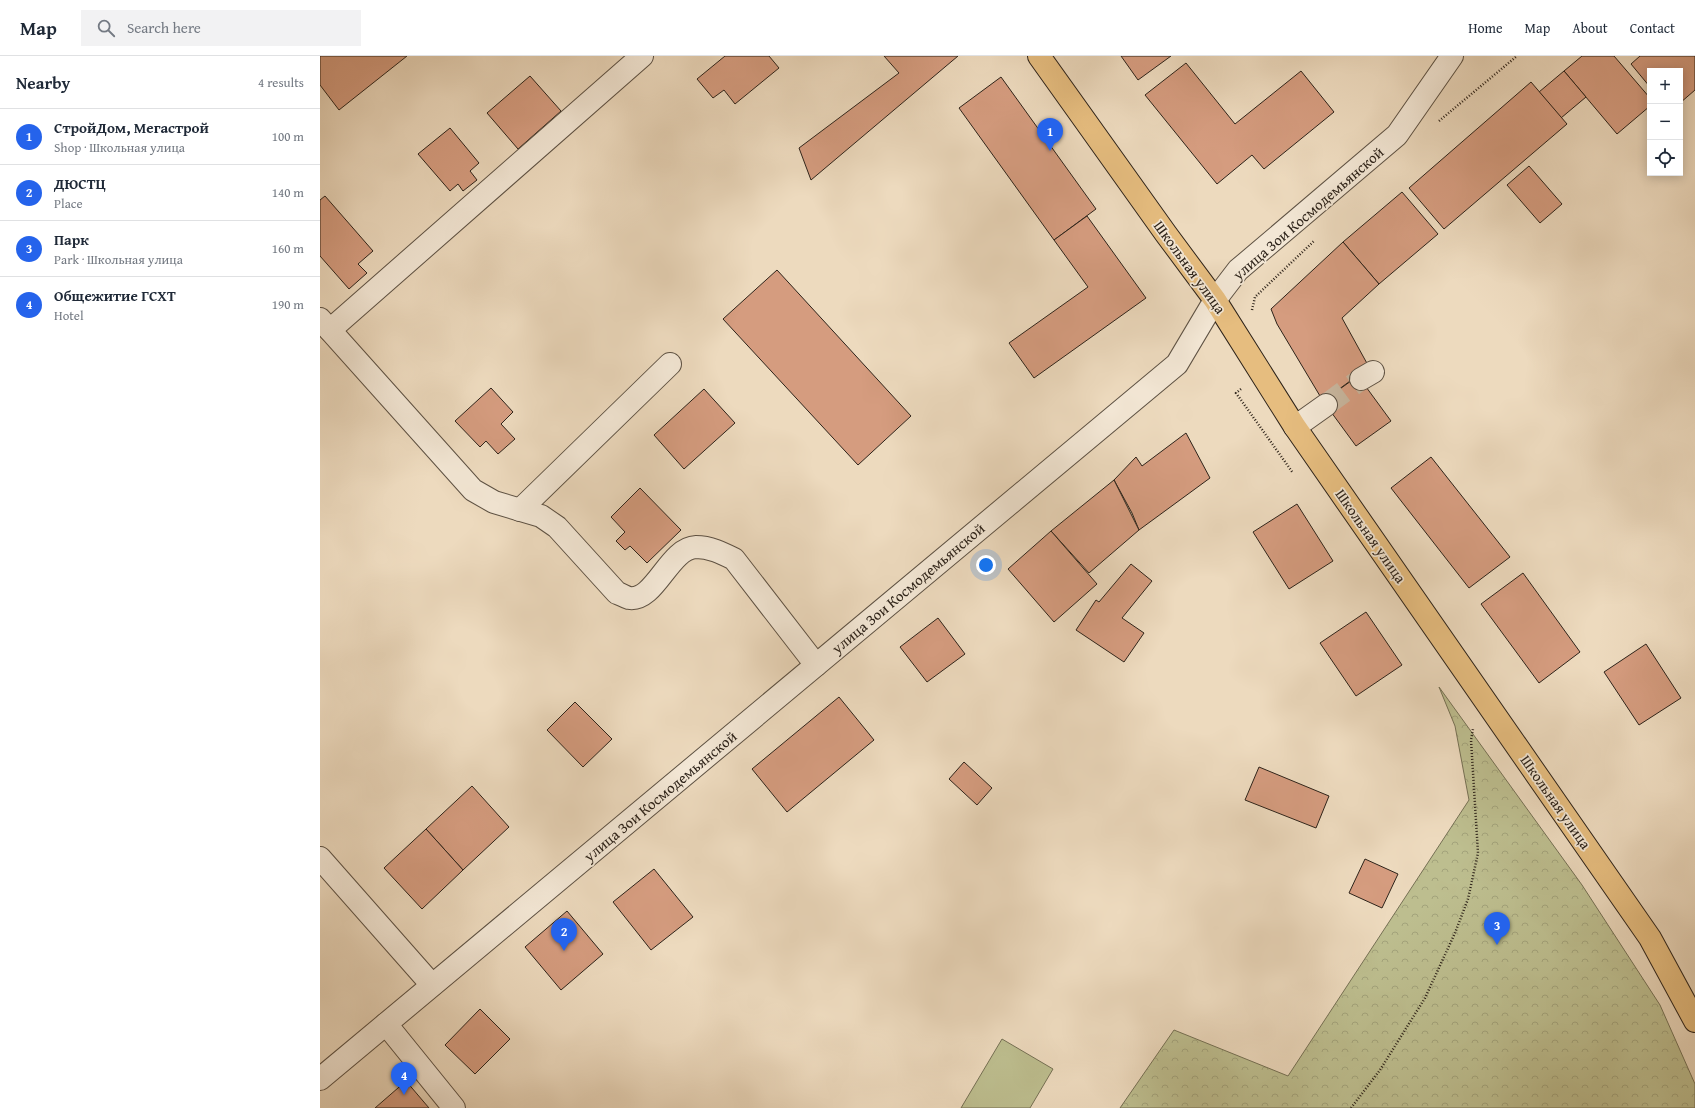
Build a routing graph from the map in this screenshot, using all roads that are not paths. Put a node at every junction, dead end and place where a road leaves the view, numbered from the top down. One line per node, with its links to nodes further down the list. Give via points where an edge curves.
1 (642, 56): 5 (street)
2 (1039, 56): 4 (main road, Школьная улица)
3 (1452, 56): 4 (street, улица Зои Космодемьянской, via 1397,135 1238,270)
4 (1215, 300): 8 (main road, Школьная улица); 10 (street, улица Зои Космодемьянской, via 1176,364)
5 (325, 325): 9 (street, via 473,490 494,502)
6 (670, 364): 9 (street)
7 (1326, 405): 8 (street)
8 (1295, 427): 13 (main road, Школьная улица, via 1650,938)
9 (520, 510): 10 (street, via 541,516 557,527 617,593 630,598 644,595 680,554 694,547 720,552 734,559)
10 (816, 665): 12 (street, улица Зои Космодемьянской)
11 (320, 858): 12 (street)
12 (432, 986): 14 (street, улица Зои Космодемьянской)
13 (1695, 1021)
14 (386, 1024): 15 (street, улица Зои Космодемьянской); 16 (street)
15 (320, 1079)
16 (454, 1108)

